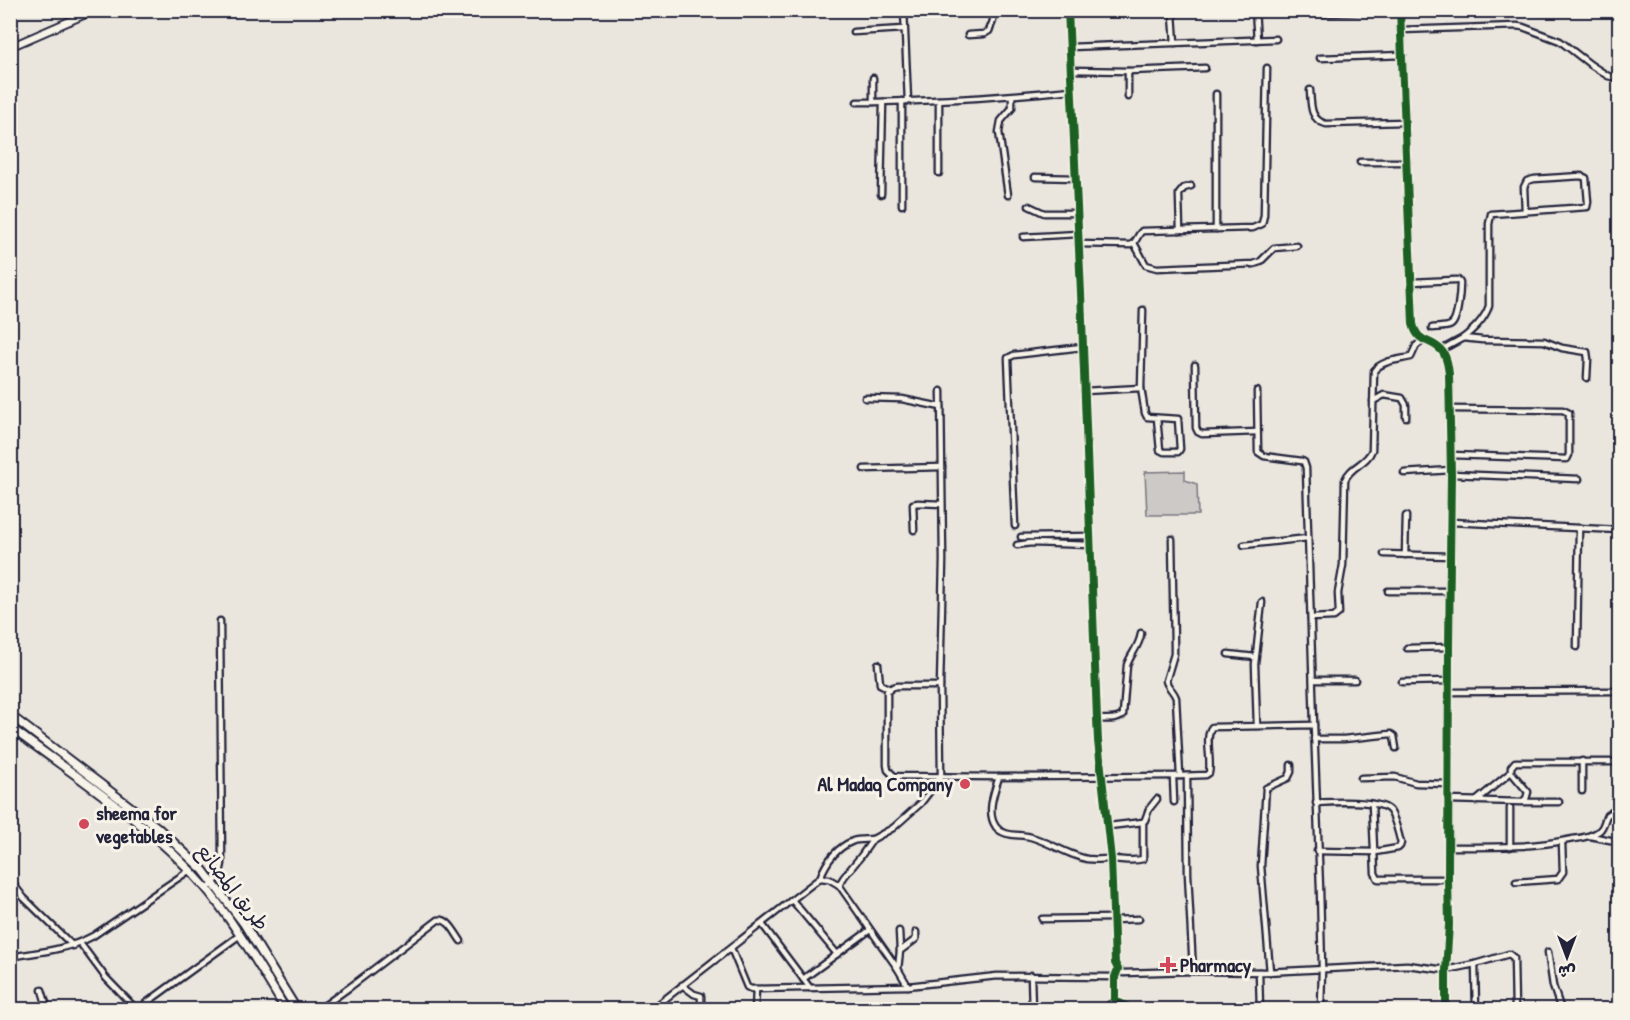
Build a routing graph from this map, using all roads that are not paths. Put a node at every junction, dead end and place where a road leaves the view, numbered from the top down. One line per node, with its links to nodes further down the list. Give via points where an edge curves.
1 (94, 10): 20 (street)
2 (904, 10): 13 (street)
3 (993, 10): 16 (street, via 990,31)
4 (1030, 10): 10 (street)
5 (1083, 10): 11 (street)
6 (1176, 10): 19 (street)
7 (1255, 10): 18 (street)
8 (1394, 10): 12 (street)
9 (1400, 10): 14 (street)
10 (1023, 11)
11 (1068, 11): 21 (street)
12 (1304, 14)
13 (904, 29): 15 (street); 36 (street)
14 (1401, 30): 22 (street); 29 (street, via 1523,27 1560,41 1608,76)
15 (853, 32)
16 (968, 35)
17 (1276, 39): 18 (street)
18 (1257, 40): 19 (street)
19 (1175, 43): 21 (street)
20 (10, 47)
21 (1070, 47): 26 (street)
22 (1403, 54): 23 (street); 40 (street)
23 (1320, 58)
24 (1205, 68): 27 (street)
25 (1267, 68): 53 (street, via 1264,220 1253,228)
26 (1071, 70): 27 (street); 30 (street)
27 (1128, 71): 34 (street)
28 (873, 78): 38 (street)
29 (1620, 79)
30 (1072, 90): 33 (street); 45 (street)
31 (1310, 90): 40 (street, via 1312,112 1319,123)
32 (1216, 94): 53 (street)
33 (1012, 96): 35 (street); 48 (street, via 1012,108 1001,122 999,132)
34 (1128, 97)
35 (939, 100): 36 (street); 43 (street)
36 (905, 101): 39 (street); 49 (street)
37 (857, 102): 38 (street)
38 (873, 102): 39 (street)
39 (883, 102): 47 (street)
40 (1405, 122): 42 (street)
41 (1360, 162): 42 (street)
42 (1407, 162): 60 (street)
43 (939, 173)
44 (1035, 177): 45 (street)
45 (1076, 178): 52 (street)
46 (1191, 186): 54 (street, via 1179,194)
47 (881, 194)
48 (1008, 195)
49 (902, 205)
50 (1029, 206): 52 (street, via 1044,213)
51 (1525, 211): 51 (street, via 1587,207 1586,178 1527,181); 63 (street, via 1491,214 1489,306 1482,320)
52 (1077, 213): 55 (street)
53 (1216, 229): 54 (street)
54 (1180, 230): 57 (street, via 1142,231)
55 (1078, 234): 56 (street); 58 (street)
56 (1023, 237)
57 (1134, 243): 58 (street); 59 (street, via 1146,265 1157,268 1254,264 1274,248)
58 (1078, 244): 65 (street)
59 (1297, 246)
60 (1412, 282): 62 (street, via 1460,283 1454,322); 64 (street, via 1414,328)
61 (1143, 310): 69 (street)
62 (1432, 328)
63 (1463, 338): 66 (street); 68 (street, via 1544,341 1584,350 1588,354)
64 (1424, 340): 66 (street); 74 (street, via 1411,357 1376,368)
65 (1082, 347): 71 (street); 89 (street, via 1008,358)
66 (1441, 350): 76 (street, via 1448,365)
67 (1195, 365): 79 (street, via 1198,432)
68 (1587, 378)
69 (1141, 388): 71 (street); 78 (street, via 1146,416)
70 (941, 391): 75 (street)
71 (1084, 391): 93 (street)
72 (1257, 392): 79 (street)
73 (865, 398): 75 (street, via 902,399)
74 (1373, 401): 77 (street, via 1384,395 1399,397 1405,401); 106 (street, via 1370,454 1351,470 1346,480 1339,614)
75 (941, 407): 81 (street)
76 (1450, 409): 80 (street); 80 (street, via 1569,413 1567,459)
77 (1406, 417)
78 (1157, 418): 78 (street, via 1178,419 1178,452 1160,450)
79 (1257, 432): 95 (street, via 1260,454 1305,462)
80 (1451, 455): 83 (street)
81 (942, 467): 82 (street); 86 (street)
82 (864, 469)
83 (1451, 472): 84 (street); 85 (street); 88 (street)
84 (1404, 473)
85 (1579, 479)
86 (942, 504): 91 (street, via 913,504); 119 (street)
87 (1406, 516): 101 (street)
88 (1451, 522): 90 (street); 102 (street)
89 (1015, 526)
90 (1579, 528): 92 (street); 110 (street)
91 (914, 530)
92 (1620, 530)
93 (1090, 536): 94 (street); 98 (street)
94 (1022, 537)
95 (1308, 538): 99 (street); 106 (street)
96 (1172, 539): 137 (street, via 1174,646 1166,681 1176,698)
97 (1017, 545): 98 (street)
98 (1090, 545): 124 (street)
99 (1244, 545)
100 (1384, 554): 101 (street)
101 (1405, 555): 102 (street)
102 (1450, 556): 104 (street)
103 (1388, 591): 104 (street)
104 (1450, 591): 109 (street)
105 (1262, 602): 113 (street)
106 (1311, 618): 115 (street)
107 (220, 621): 170 (street, via 222,864)
108 (1141, 633): 124 (street, via 1127,665 1123,715)
109 (1449, 647): 111 (street); 118 (street)
110 (1577, 647)
111 (1407, 648)
112 (1228, 654): 113 (street)
113 (1255, 657): 126 (street)
114 (878, 664): 120 (street, via 880,684)
115 (1313, 680): 116 (street); 125 (street)
116 (1355, 680)
117 (1402, 681): 118 (street)
118 (1449, 681): 122 (street)
119 (940, 686): 120 (street); 138 (street)
120 (890, 689): 138 (street, via 886,697 888,770 897,777)
121 (1620, 691): 122 (street)
122 (1450, 692): 142 (street)
123 (10, 715): 128 (main road, طريق المصانع)
124 (1097, 719): 136 (street)
125 (1314, 725): 126 (street); 130 (street)
126 (1257, 726): 137 (street, via 1210,728 1209,773)
127 (10, 727): 129 (main road, طريق المصانع)
128 (31, 730): 129 (main road); 170 (main road, طريق المصانع, via 157,827)
129 (24, 737): 165 (main road, طريق المصانع, via 133,819)
130 (1314, 739): 131 (street, via 1391,734); 150 (street)
131 (1396, 748)
132 (1582, 761): 133 (street); 135 (street, via 1515,762); 143 (street)
133 (1620, 762)
134 (1291, 765): 197 (street, via 1288,778 1266,788 1261,866)
135 (1511, 772): 146 (street); 148 (street, via 1528,792)
136 (1102, 776): 139 (street); 140 (street); 155 (street)
137 (1183, 776): 140 (street); 195 (street)
138 (941, 777): 139 (street); 157 (street, via 921,803 893,828)
139 (999, 777): 164 (street, via 992,802 998,829 1087,859)
140 (1173, 777): 147 (street)
141 (1361, 778): 142 (street, via 1395,777 1416,783)
142 (1449, 784): 145 (street)
143 (1582, 791)
144 (1157, 799): 154 (street)
145 (1448, 800): 146 (street); 160 (street)
146 (1476, 801): 148 (street)
147 (1174, 802)
148 (1521, 802): 149 (street)
149 (1559, 802)
150 (1316, 803): 151 (street); 162 (street)
151 (1372, 804): 163 (street); 163 (street, via 1390,812 1401,843 1398,848)
152 (1510, 808): 161 (street)
153 (1620, 811): 156 (street, via 1607,815 1602,830)
154 (1143, 822): 155 (street); 164 (street, via 1143,859)
155 (1109, 826): 164 (street)
156 (1590, 835): 158 (street); 159 (street)
157 (873, 839): 166 (street, via 855,840 833,854); 171 (street)
158 (1562, 842): 161 (street); 169 (street, via 1563,872 1558,879)
159 (1620, 842)
160 (1448, 846): 161 (street); 167 (street)
161 (1510, 847)
162 (1317, 851): 163 (street); 191 (street)
163 (1375, 852): 167 (street, via 1378,879)
164 (1111, 858): 175 (street)
165 (190, 870): 172 (main road, طريق المصانع); 183 (street)
166 (820, 878): 171 (street); 173 (street)
167 (1448, 879): 194 (street)
168 (10, 880): 184 (street)
169 (1516, 882)
170 (214, 884): 172 (street); 210 (main road, طريق المصانع, via 244,924)
171 (839, 885): 178 (street)
172 (207, 889): 181 (main road, طريق المصانع)
173 (792, 900): 177 (street); 188 (street)
174 (1042, 919): 175 (street)
175 (1113, 919): 176 (street); 193 (street)
176 (1138, 919)
177 (762, 924): 185 (street); 200 (street)
178 (870, 930): 188 (street); 192 (street)
179 (899, 932): 186 (street)
180 (916, 932): 186 (street, via 916,939)
181 (240, 935): 208 (street); 209 (main road, طريق المصانع)
182 (461, 941): 211 (street, via 446,921 438,920)
183 (80, 943): 184 (street); 208 (street, via 106,978)
184 (73, 946): 189 (street)
185 (731, 948): 201 (street); 204 (street, via 747,987)
186 (900, 951): 192 (street)
187 (1548, 952): 223 (street, via 1552,986)
188 (837, 954): 200 (street)
189 (10, 957)
190 (1475, 964): 194 (street); 221 (street); 222 (street, via 1504,954 1514,957)
191 (1322, 968): 194 (street, via 1407,965); 197 (street); 219 (street)
192 (897, 969): 202 (street)
193 (1118, 969): 195 (street, via 1123,973); 199 (street)
194 (1446, 970): 220 (street)
195 (1193, 971): 196 (street)
196 (1259, 972): 197 (street); 218 (street)
197 (1270, 972)
198 (1031, 975): 199 (street); 202 (street); 215 (street)
199 (1115, 977): 206 (street)
200 (803, 979): 203 (street)
201 (682, 985): 212 (street); 213 (street, via 700,996)
202 (909, 986): 203 (street)
203 (810, 987): 204 (street)
204 (756, 988): 214 (street)
205 (42, 990): 207 (street)
206 (1115, 1001): 216 (street, via 1104,1009); 217 (street)
207 (48, 1010)
208 (139, 1010)
209 (286, 1010)
210 (297, 1010)
211 (318, 1010)
212 (651, 1010)
213 (701, 1010)
214 (755, 1010)
215 (1032, 1010)
216 (1093, 1010)
217 (1135, 1010)
218 (1260, 1010)
219 (1321, 1010)
220 (1446, 1010)
221 (1476, 1010)
222 (1515, 1010)
223 (1561, 1010)

